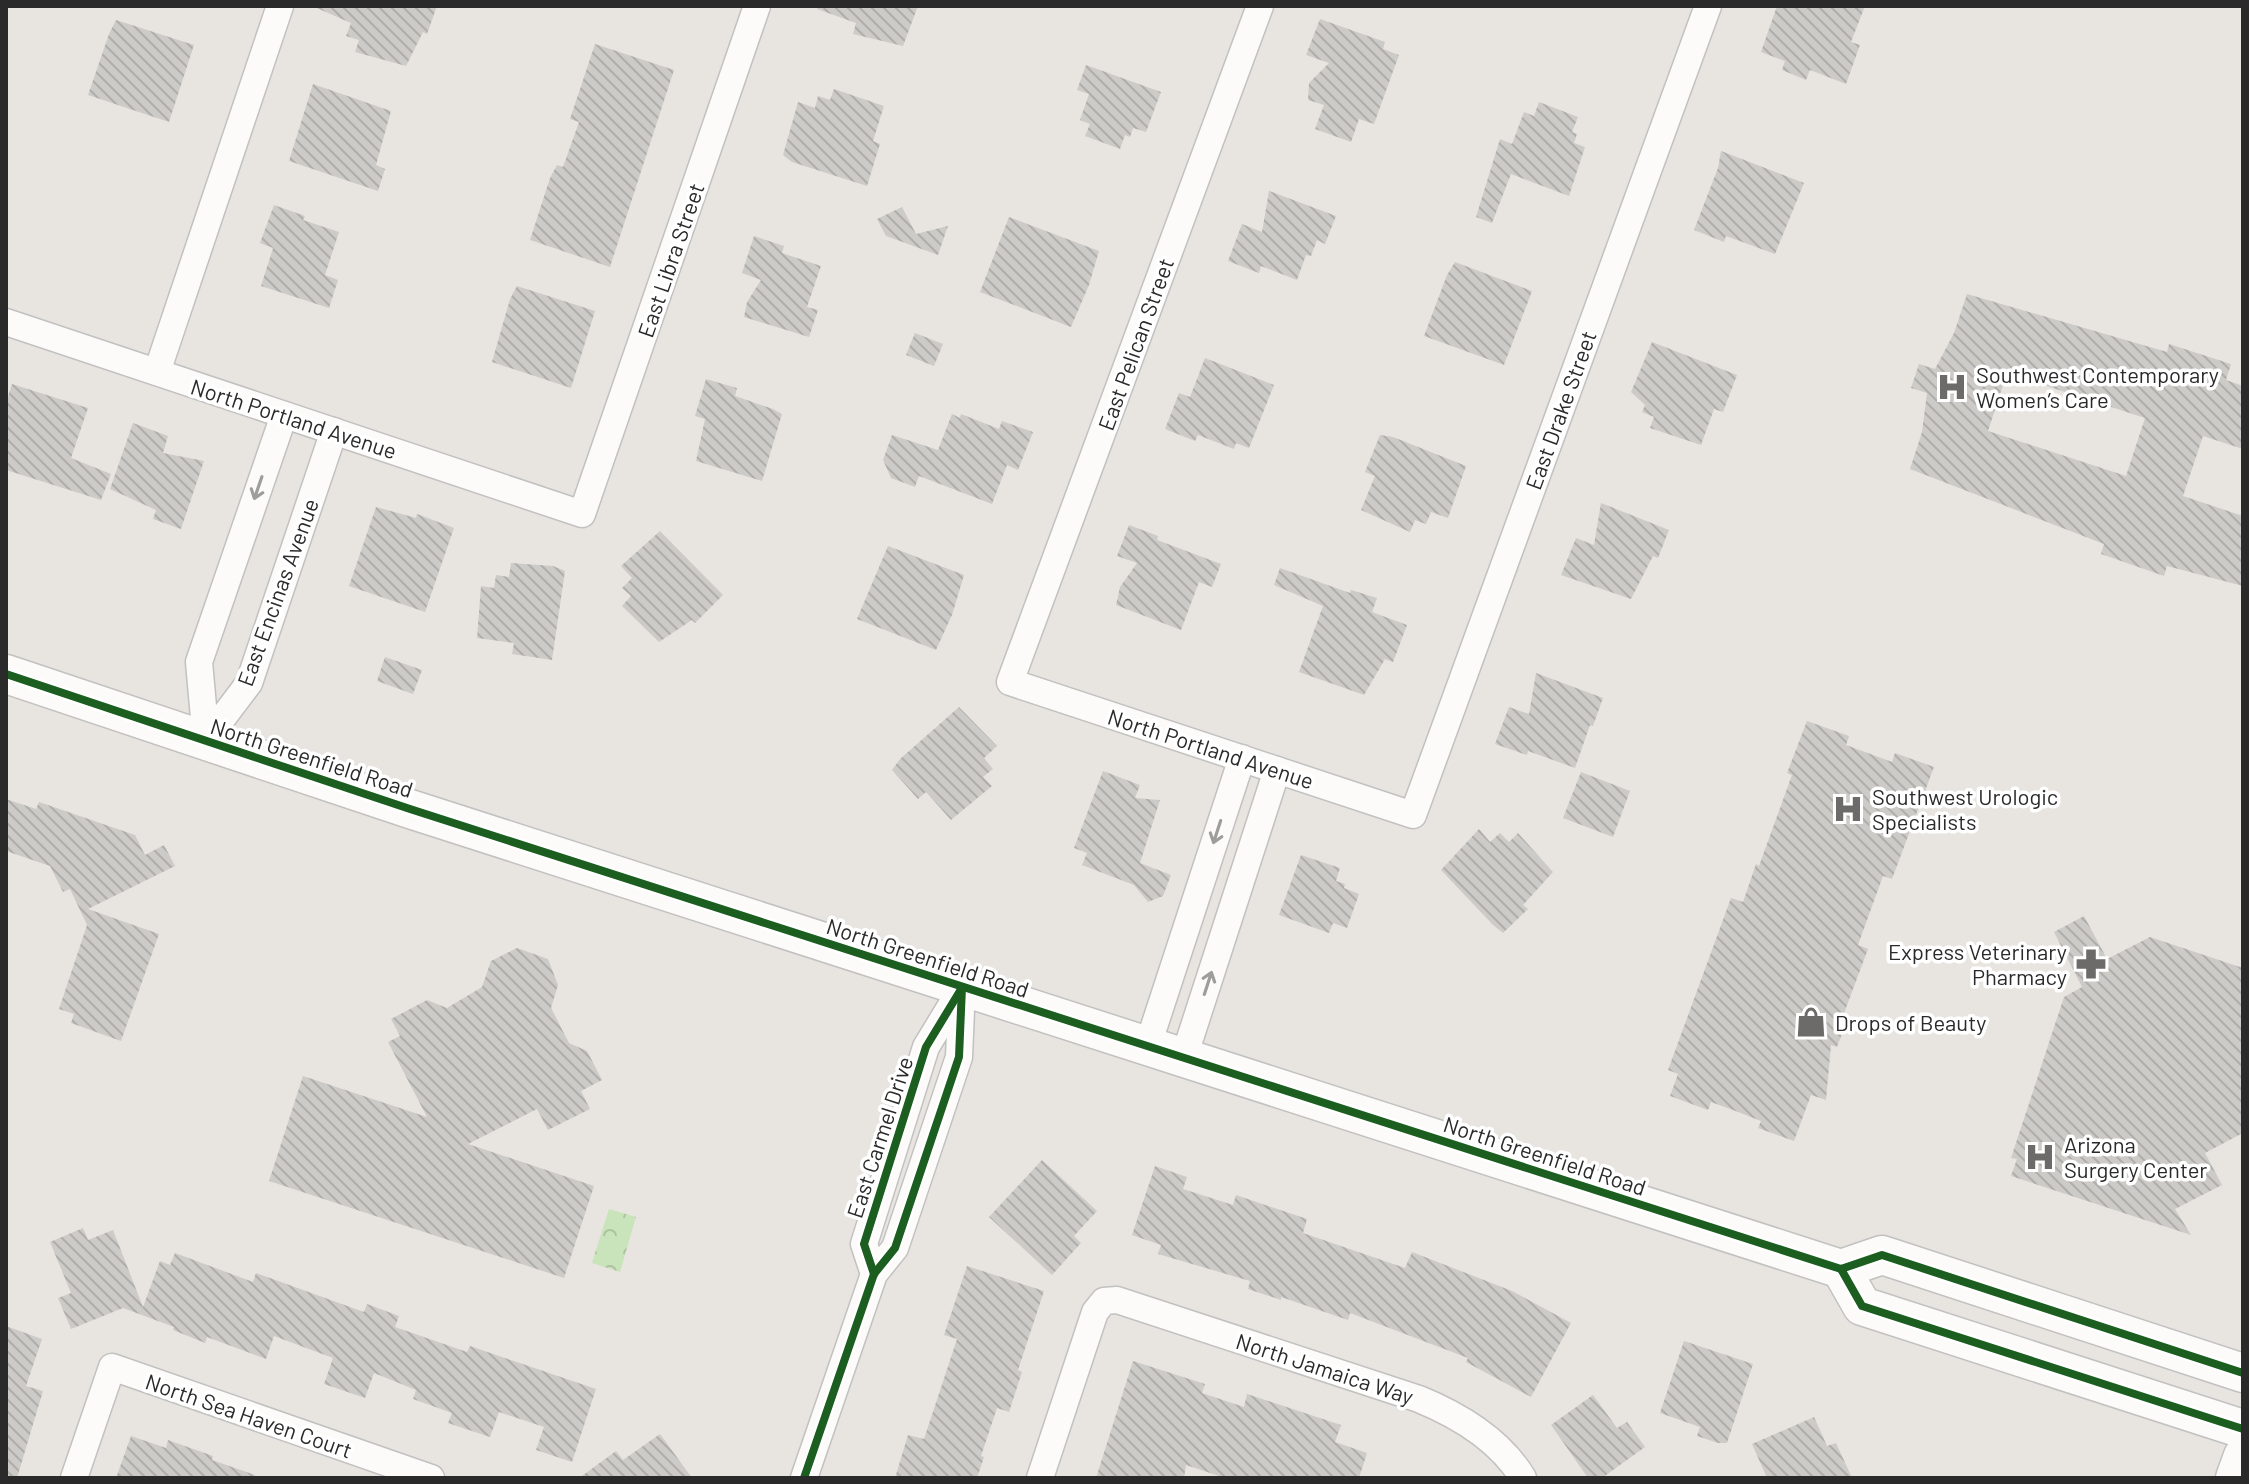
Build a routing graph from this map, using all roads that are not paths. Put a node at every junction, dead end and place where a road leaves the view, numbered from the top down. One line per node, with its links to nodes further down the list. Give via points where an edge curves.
1 (280, 6): 6 (street)
2 (757, 6): 9 (street, East Libra Street)
3 (1260, 6): 11 (street, East Pelican Street)
4 (1708, 6): 15 (street, East Drake Street)
5 (6, 322): 6 (street, North Portland Avenue)
6 (157, 372): 7 (street, North Portland Avenue)
7 (284, 415): 8 (street, North Portland Avenue); 12 (street, East Encinas Avenue, one-way to 12, via 199,662)
8 (334, 431): 9 (street, North Portland Avenue); 12 (street, East Encinas Avenue, via 249,683)
9 (582, 514)
10 (6, 674): 12 (main road, North Greenfield Road)
11 (1010, 682): 13 (street, North Portland Avenue)
12 (206, 740): 16 (main road, North Greenfield Road)
13 (1242, 758): 14 (street, North Portland Avenue); 17 (street, one-way to 17)
14 (1277, 770): 15 (street, North Portland Avenue); 18 (street, one-way to 14)
15 (1413, 815)
16 (962, 987): 17 (main road, North Greenfield Road); 25 (street, East Carmel Drive, via 926,1047 864,1244 874,1274)
17 (1148, 1045): 18 (main road, North Greenfield Road)
18 (1184, 1057): 19 (main road, North Greenfield Road)
19 (1841, 1269): 20 (main road, via 1882,1255); 21 (main road, via 1862,1306)
20 (2243, 1373)
21 (2243, 1429)
22 (2243, 1456): 28 (main road)
23 (74, 1478): 24 (street, North Sea Haven Court, via 112,1367)
24 (431, 1478)
25 (804, 1478)
26 (1040, 1478): 27 (street, North Jamaica Way, via 1095,1312 1104,1301 1117,1300 1449,1412 1474,1428)
27 (1523, 1478)
28 (2235, 1478)

